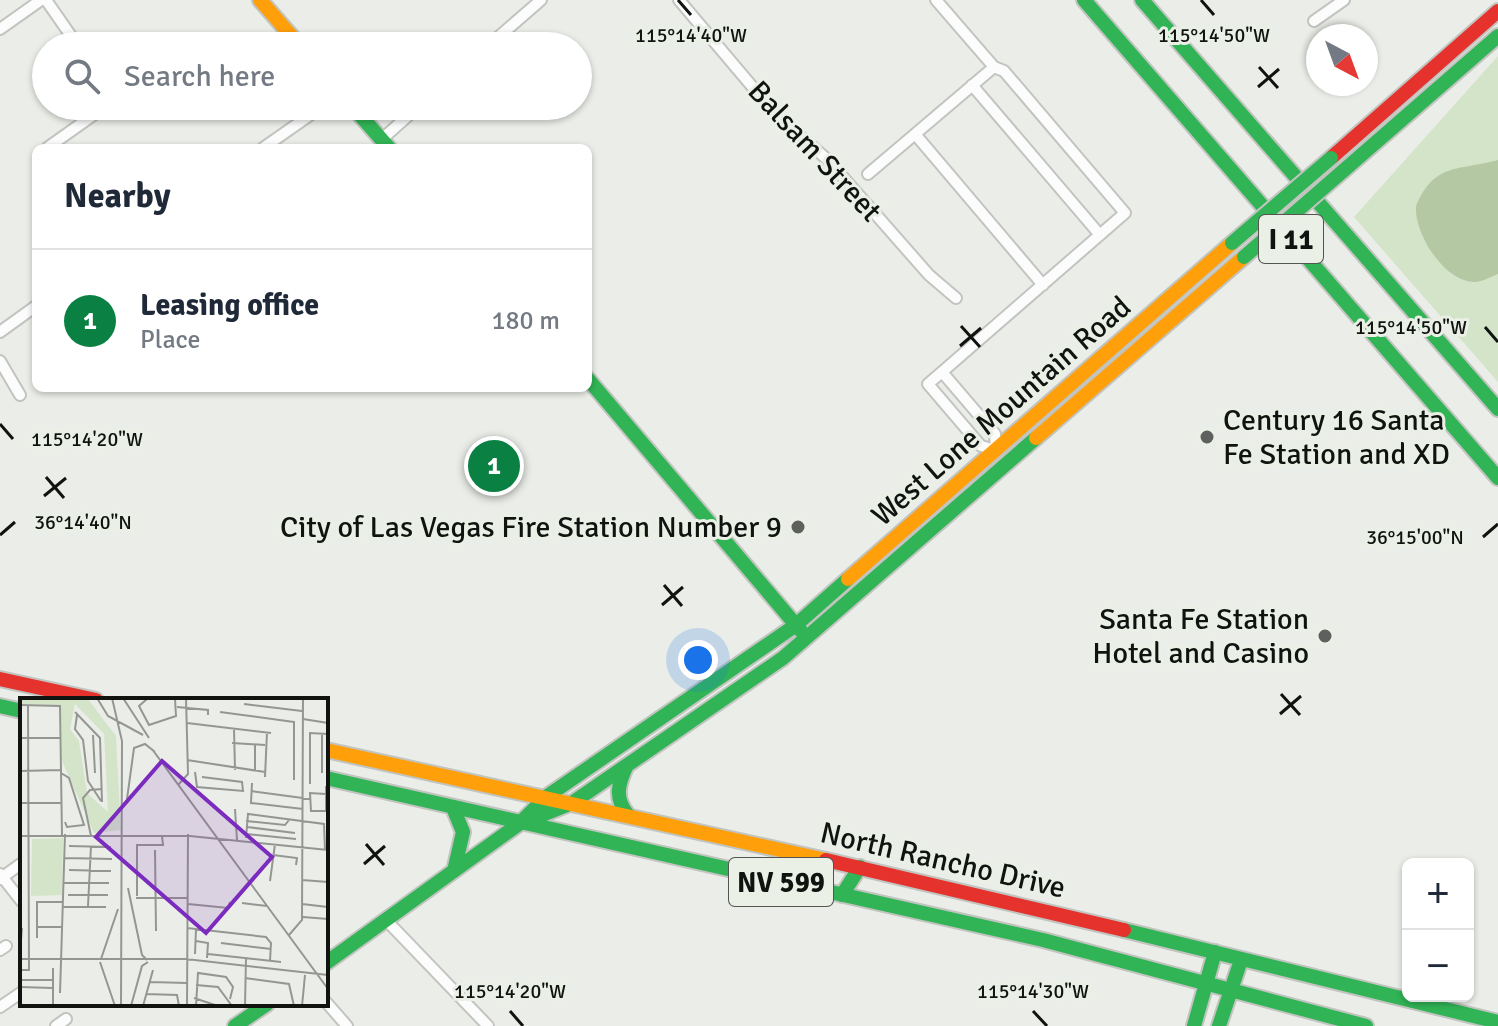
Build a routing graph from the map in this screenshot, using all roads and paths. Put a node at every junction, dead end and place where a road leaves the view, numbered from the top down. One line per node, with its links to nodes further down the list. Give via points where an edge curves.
1 (44, 0): 11 (street); 12 (street)
2 (260, 0): 13 (main road)
3 (541, 0): 14 (street)
4 (679, 0): 29 (street, Balsam Street, via 777,116 828,160 929,275)
5 (936, 0): 16 (street)
6 (1084, 0): 40 (main road, I 11)
7 (1142, 0): 36 (main road, I 11)
8 (1344, 0): 10 (street)
9 (1498, 11): 37 (main road, West Lone Mountain Road, bridge)
10 (1314, 21)
11 (0, 29)
12 (68, 32)
13 (288, 32)
14 (504, 32)
15 (1498, 36): 38 (main road, West Lone Mountain Road, bridge)
16 (994, 67): 17 (street); 27 (street, via 1004,71 1125,213)
17 (972, 85): 22 (street); 27 (street)
18 (86, 120): 23 (street)
19 (303, 120): 24 (street)
20 (364, 120): 25 (main road)
21 (406, 120): 25 (street)
22 (915, 134): 26 (street); 28 (street)
23 (53, 144)
24 (269, 144)
25 (385, 144)
26 (868, 174)
27 (1100, 235): 28 (street)
28 (1043, 285): 33 (street)
29 (956, 298)
30 (32, 309): 31 (street)
31 (0, 332)
32 (0, 361): 35 (street)
33 (942, 372): 37 (street, via 995,434); 37 (street, via 928,384 981,446)
34 (592, 384): 49 (main road)
35 (20, 395)
36 (1498, 409)
37 (996, 450): 38 (main road); 39 (main road, West Lone Mountain Road)
38 (1007, 464): 41 (main road, West Lone Mountain Road)
39 (968, 475): 41 (main road); 42 (main road, West Lone Mountain Road)
40 (1498, 478)
41 (979, 488): 44 (main road, West Lone Mountain Road)
42 (931, 507): 43 (main road, West Lone Mountain Road); 44 (main road)
43 (919, 518): 44 (main road); 45 (main road, West Lone Mountain Road)
44 (936, 526): 46 (main road, West Lone Mountain Road)
45 (870, 561): 46 (main road); 47 (main road, West Lone Mountain Road)
46 (880, 574): 48 (main road, West Lone Mountain Road)
47 (850, 578): 48 (main road); 49 (main road, West Lone Mountain Road)
48 (861, 591): 50 (main road, West Lone Mountain Road)
49 (796, 625): 50 (main road); 58 (main road, West Lone Mountain Road)
50 (807, 637): 56 (main road, West Lone Mountain Road)
51 (4, 681): 52 (main road)
52 (86, 698)
53 (0, 706): 54 (main road)
54 (20, 711)
55 (328, 750): 58 (main road, North Rancho Drive / NV 599)
56 (627, 765): 59 (main road, West Lone Mountain Road); 61 (main road, via 617,791)
57 (328, 778): 60 (main road, North Rancho Drive / NV 599)
58 (546, 797): 59 (main road, North Rancho Drive / NV 599); 62 (main road, West Lone Mountain Road)
59 (572, 803): 61 (main road, North Rancho Drive / NV 599); 62 (main road, West Lone Mountain Road)
60 (454, 810): 62 (main road, North Rancho Drive / NV 599); 65 (main road, via 464,839)
61 (628, 815): 64 (main road, North Rancho Drive / NV 599)
62 (519, 824): 65 (main road, West Lone Mountain Road); 67 (main road, North Rancho Drive / NV 599)
63 (20, 864): 66 (street)
64 (860, 867): 67 (main road); 70 (main road, North Rancho Drive / NV 599)
65 (454, 871): 69 (main road, West Lone Mountain Road)
66 (1, 877): 68 (street)
67 (842, 895): 73 (main road, North Rancho Drive / NV 599, via 1043,940)
68 (20, 900)
69 (387, 921): 72 (main road, West Lone Mountain Road); 84 (street)
70 (1215, 952): 71 (main road, North Rancho Drive / NV 599); 73 (main road)
71 (1241, 960): 74 (main road); 80 (main road, North Rancho Drive / NV 599)
72 (328, 962)
73 (1205, 984): 74 (main road, North Rancho Drive / NV 599); 85 (main road)
74 (1230, 991): 86 (main road); 87 (main road, North Rancho Drive / NV 599)
75 (20, 993): 78 (street)
76 (328, 1004): 83 (street)
77 (264, 1006): 82 (main road)
78 (0, 1007)
79 (66, 1019): 81 (street)
80 (1498, 1022)
81 (56, 1026)
82 (235, 1026)
83 (347, 1026)
84 (488, 1026)
85 (1194, 1026)
86 (1219, 1026)
87 (1366, 1026)

